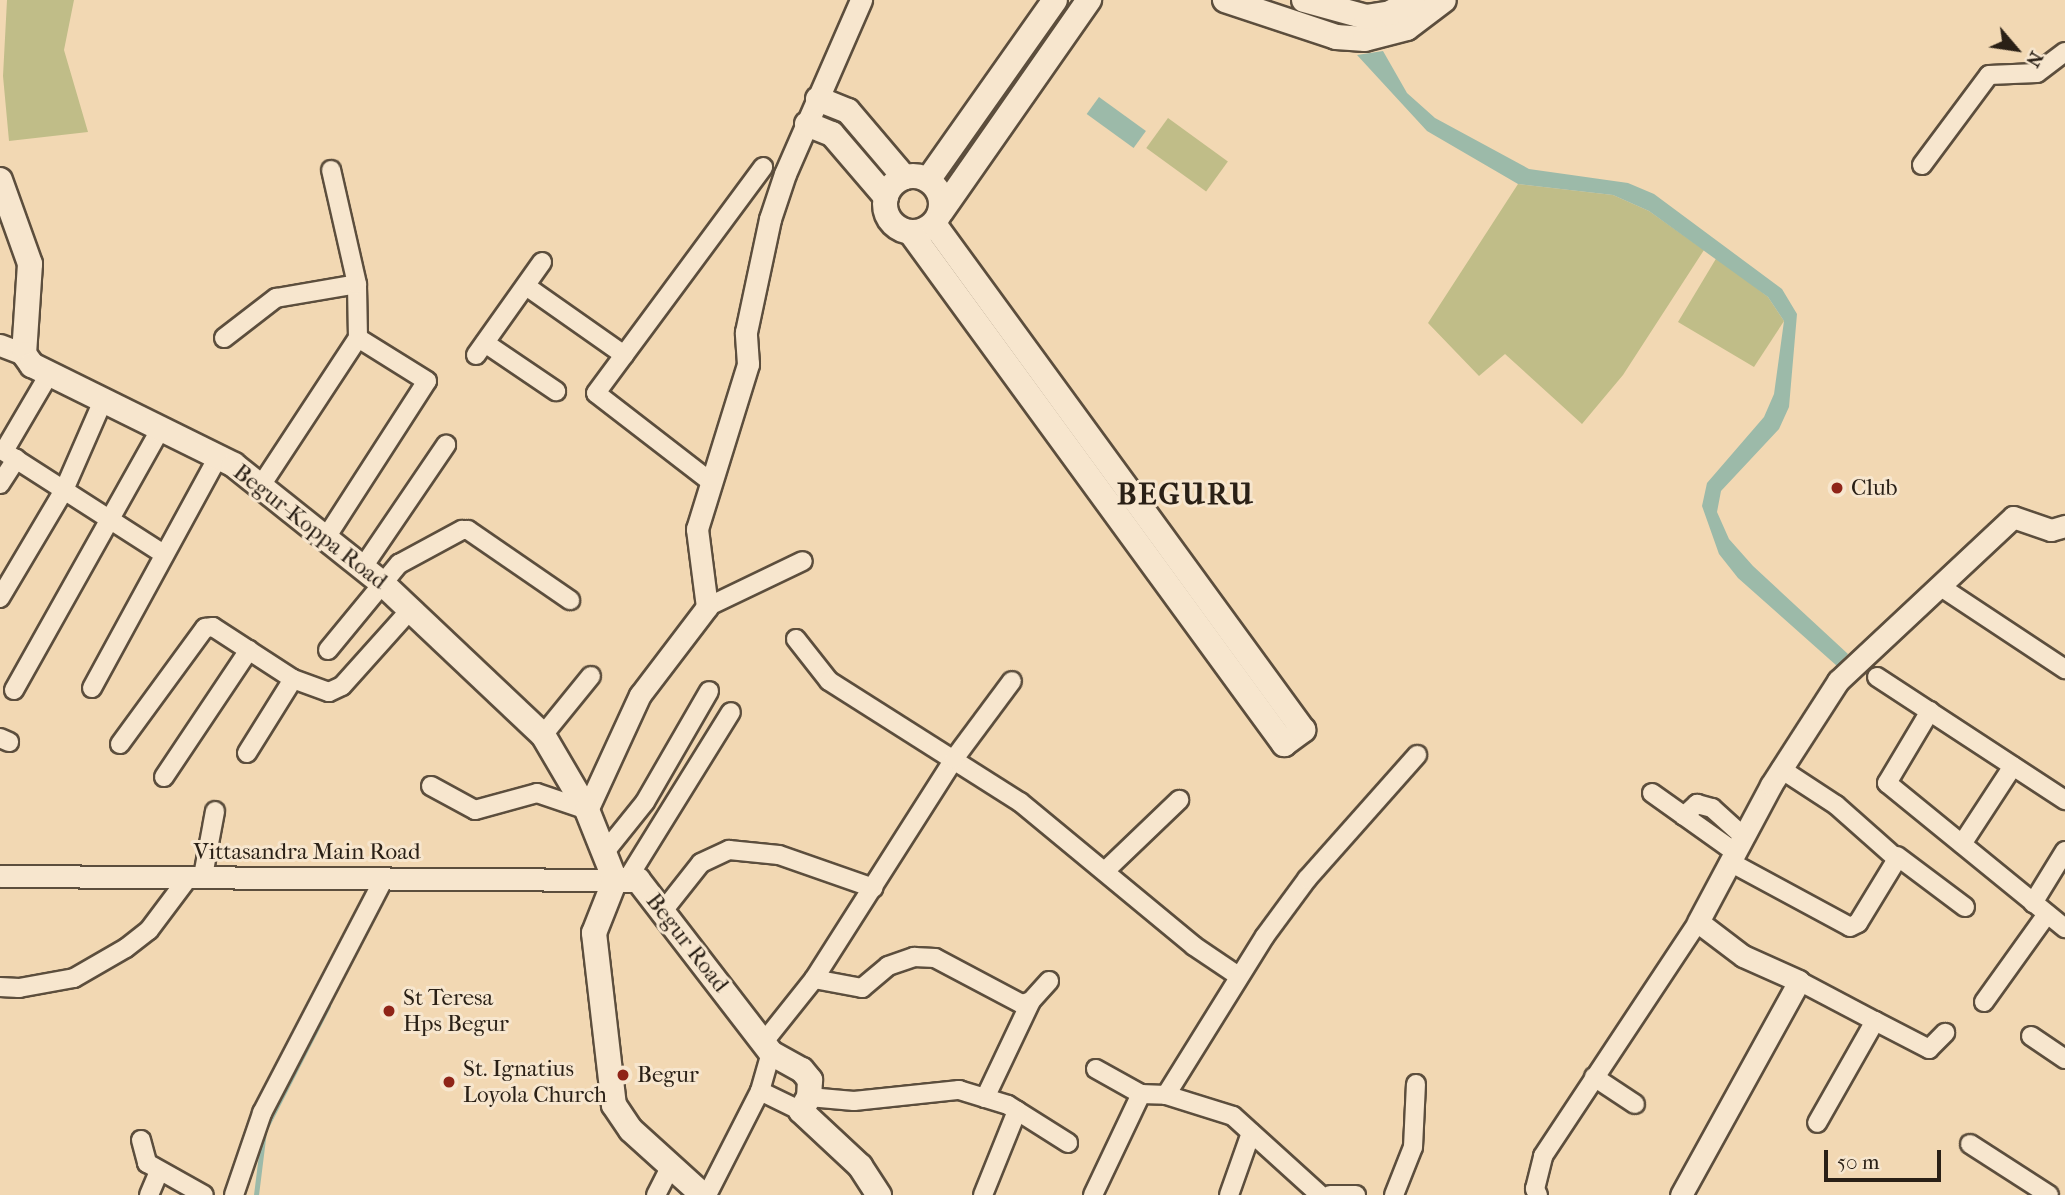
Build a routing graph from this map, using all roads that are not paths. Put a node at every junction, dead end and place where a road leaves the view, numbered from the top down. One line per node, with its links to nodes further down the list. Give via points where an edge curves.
1 (861, 0): 9 (street)
2 (1055, 0): 14 (main road)
3 (1089, 0): 18 (main road)
4 (1225, 0): 7 (main road, via 1336,37 1365,39 1407,28)
5 (1304, 0): 6 (main road, via 1366,17 1390,12)
6 (1412, 0)
7 (1444, 0)
8 (2065, 52): 11 (street, via 2037,73 1989,75)
9 (818, 99): 10 (street); 14 (main road, via 848,111)
10 (807, 124): 16 (main road, via 832,134); 34 (street, via 770,219 746,332 748,364)
11 (1922, 165)
12 (763, 167): 26 (street)
13 (331, 170): 20 (street)
14 (916, 179): 16 (main road); 18 (main road, via 940,193)
15 (0, 180): 17 (main road)
16 (886, 197): 18 (main road, via 890,221)
17 (6, 217): 25 (main road, via 30,264)
18 (929, 223): 18 (main road, via 1303,730 1284,744)
19 (542, 262): 21 (street)
20 (357, 284): 22 (street, via 276,298); 23 (street)
21 (526, 286): 26 (street); 28 (street, via 481,349)
22 (224, 338)
23 (358, 338): 36 (street); 40 (street, via 427,381)
24 (0, 345): 25 (street)
25 (24, 354): 27 (main road, Begur-Koppa Road)
26 (624, 355): 34 (street, via 596,393)
27 (48, 376): 29 (main road, Begur-Koppa Road); 32 (street)
28 (556, 391)
29 (102, 403): 30 (main road, Begur-Koppa Road); 37 (street)
30 (160, 430): 33 (main road, Begur-Koppa Road); 38 (street)
31 (446, 445): 43 (street)
32 (7, 453): 35 (street); 37 (street)
33 (218, 457): 36 (main road, Begur-Koppa Road); 41 (street)
34 (711, 482): 47 (street, via 697,529)
35 (0, 484)
36 (262, 485): 40 (main road, Begur-Koppa Road)
37 (64, 490): 38 (street); 45 (street)
38 (112, 521): 41 (street); 58 (street)
39 (2065, 526): 44 (street, via 2050,530 2013,517)
40 (327, 536): 43 (main road, Begur-Koppa Road)
41 (162, 553): 57 (street)
42 (803, 561): 47 (street)
43 (373, 575): 46 (street, via 439,539 468,530); 48 (main road, Begur-Koppa Road); 51 (street)
44 (1941, 587): 52 (street); 68 (street, via 1838,681)
45 (0, 598)
46 (570, 600)
47 (707, 607): 74 (street, via 640,695)
48 (411, 609): 55 (street, via 336,690 322,691); 62 (main road, Begur-Koppa Road)
49 (796, 639): 66 (street, via 829,681)
50 (249, 650): 55 (street); 63 (street, via 213,627 205,628); 69 (street)
51 (328, 650)
52 (2065, 669)
53 (592, 676): 62 (street)
54 (1877, 677): 60 (street)
55 (293, 680): 64 (street)
56 (1012, 681): 66 (street)
57 (92, 688)
58 (14, 690)
59 (709, 691): 79 (street, via 645,803)
60 (1930, 711): 67 (street); 76 (street, via 1887,783)
61 (732, 712): 85 (street)
62 (544, 735): 74 (main road, Begur-Koppa Road)
63 (120, 744)
64 (247, 753)
65 (1418, 755): 92 (street, via 1307,879)
66 (954, 759): 81 (street, via 1020,802); 86 (street)
67 (2013, 766): 73 (street); 76 (street)
68 (1781, 769): 77 (street); 80 (street)
69 (164, 777)
70 (431, 786): 74 (street, via 475,810 537,793)
71 (1652, 793): 77 (street, via 1684,816 1697,804 1713,808)
72 (1180, 800): 81 (street)
73 (2065, 800)
74 (587, 810): 79 (main road, Begur-Koppa Road)
75 (215, 811): 83 (street)
76 (1962, 844): 88 (street)
77 (1736, 850): 80 (street, via 1850,927 1858,923); 90 (street)
78 (2065, 851): 88 (street)
79 (604, 853): 85 (main road, Begur-Koppa Road)
80 (1897, 856): 87 (street)
81 (1105, 871): 92 (street, via 1194,946)
82 (0, 876): 83 (street, Vittasandra Main Road)
83 (195, 877): 84 (street, Vittasandra Main Road); 96 (street, via 149,930 74,978)
84 (384, 879): 85 (street, Vittasandra Main Road); 123 (street, via 262,1113)
85 (621, 879): 89 (main road, Begur Road, via 638,880); 119 (main road, Begur Road, via 594,933 614,1105 631,1130)
86 (873, 888): 89 (street, via 779,855 729,850 701,863); 93 (street)
87 (1965, 907)
88 (2040, 908): 91 (street); 98 (street)
89 (663, 911): 102 (main road, Begur Road)
90 (1698, 922): 95 (street, via 1743,956); 105 (street)
91 (2065, 928)
92 (1237, 975): 109 (street)
93 (814, 979): 97 (street, via 862,989 888,966 914,957 935,958 1022,1004); 102 (street)
94 (1049, 981): 97 (street)
95 (1799, 981): 99 (street); 135 (street)
96 (0, 987)
97 (1031, 1001): 110 (street)
98 (1984, 1002)
99 (1875, 1021): 100 (street, via 1929,1049); 114 (street)
100 (1945, 1033)
101 (2031, 1036): 103 (street)
102 (767, 1048): 107 (street); 111 (main road, Begur Road, via 810,1080)
103 (2065, 1059)
104 (1096, 1069): 108 (street)
105 (1594, 1077): 112 (street); 134 (street, via 1543,1156 1535,1189)
106 (1416, 1084): 133 (street, via 1412,1147)
107 (760, 1091): 111 (street); 125 (street)
108 (1141, 1094): 109 (street); 128 (street)
109 (1166, 1095): 115 (street, via 1223,1110)
110 (985, 1098): 111 (street, via 959,1090); 113 (street)
111 (805, 1104): 126 (main road, Begur Road, via 860,1166)
112 (1635, 1104)
113 (1017, 1111): 117 (street); 127 (street)
114 (1817, 1123)
115 (1251, 1133): 129 (street); 130 (street)
116 (141, 1140): 120 (street, via 143,1159)
117 (1068, 1143)
118 (1970, 1144): 136 (street)
119 (671, 1166): 124 (street); 125 (main road, Begur Road)
120 (159, 1171): 121 (street); 122 (street)
121 (149, 1195)
122 (205, 1195)
123 (234, 1195)
124 (656, 1195)
125 (705, 1195)
126 (879, 1195)
127 (983, 1195)
128 (1093, 1195)
129 (1229, 1195)
130 (1320, 1195)
131 (1330, 1195): 132 (street)
132 (1356, 1195)
133 (1394, 1195)
134 (1538, 1195)
135 (1681, 1195)
136 (2049, 1195)

